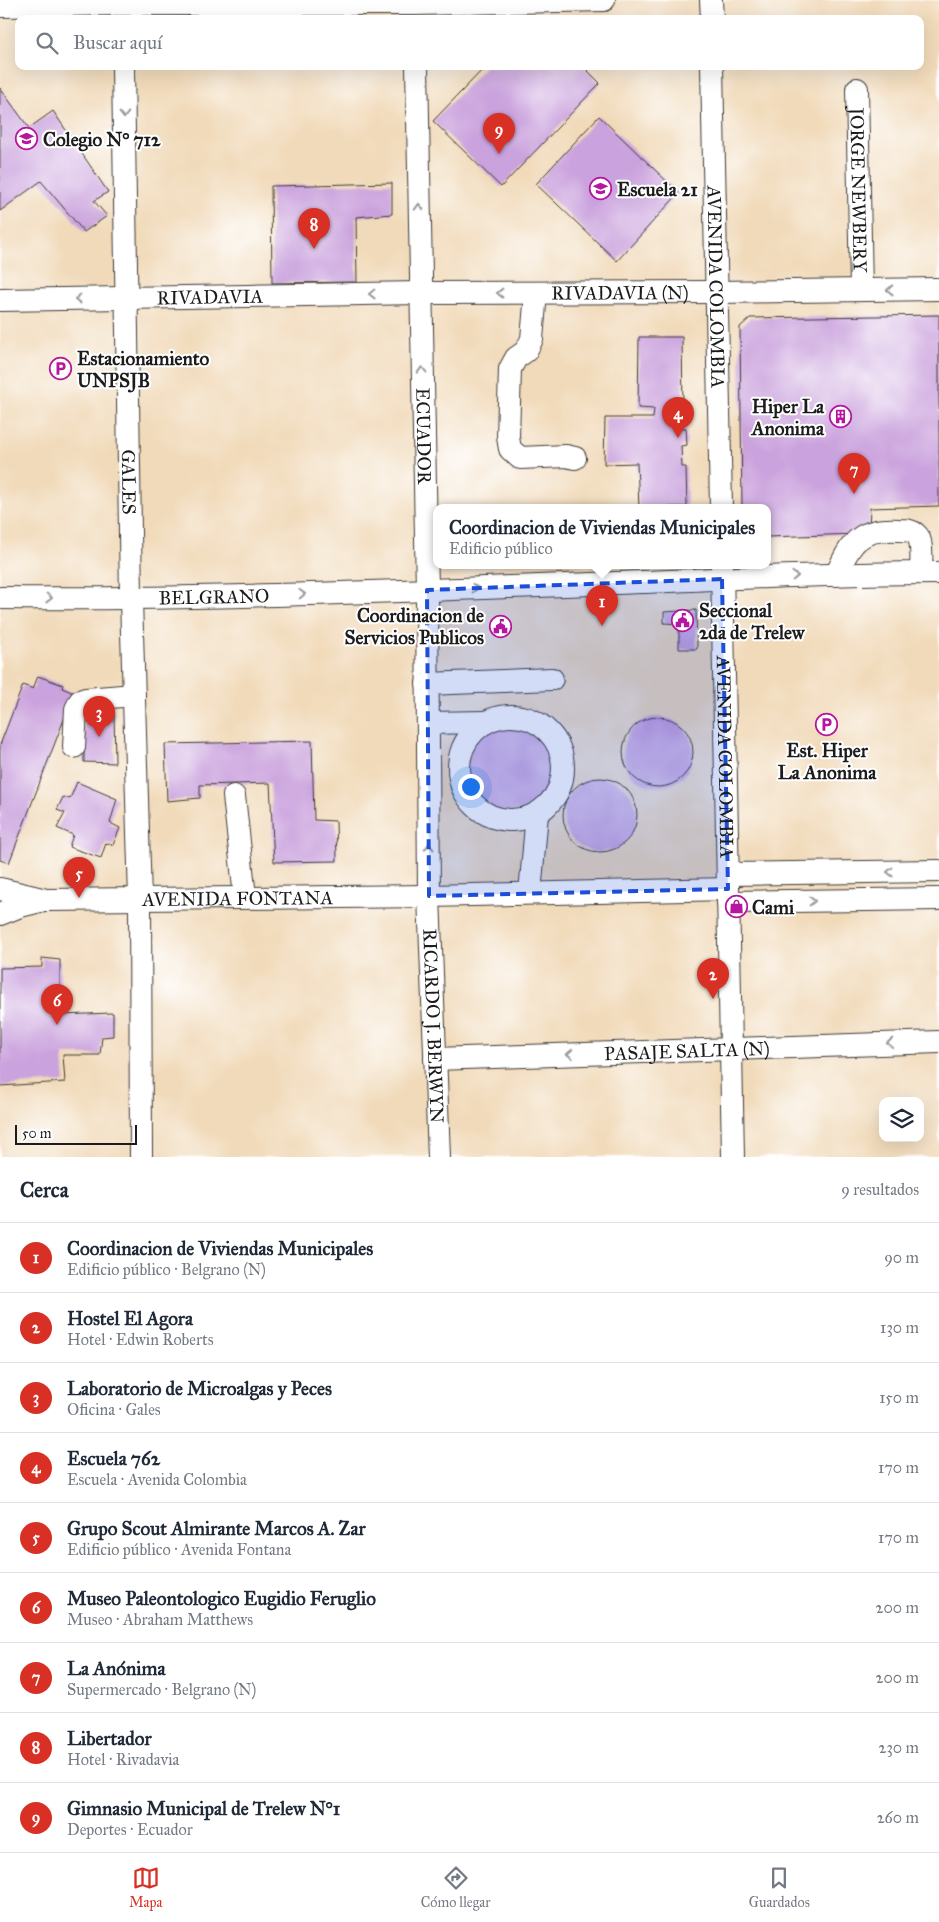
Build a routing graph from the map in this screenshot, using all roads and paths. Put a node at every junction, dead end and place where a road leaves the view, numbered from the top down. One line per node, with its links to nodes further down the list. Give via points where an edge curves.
1 (604, 0): 5 (street)
2 (711, 0): 6 (street)
3 (0, 6): 4 (street)
4 (122, 8): 5 (street)
5 (416, 8)
6 (712, 15)
7 (123, 70): 16 (street, GALES, one-way to 16)
8 (417, 70): 14 (street, ECUADOR, one-way to 8)
9 (712, 70): 13 (street, AVENIDA COLOMBIA)
10 (857, 89): 12 (street, JORGE NEWBERY)
11 (939, 289): 12 (street, RIVADAVIA (N), one-way to 12)
12 (861, 290): 13 (street, RIVADAVIA (N))
13 (717, 292): 15 (street, RIVADAVIA (N)); 19 (street, AVENIDA COLOMBIA)
14 (421, 293): 15 (street, RIVADAVIA (N), one-way to 14); 16 (street, RIVADAVIA, one-way to 16); 23 (street, ECUADOR, one-way to 14)
15 (536, 293): 18 (street, via 532,339 510,369 510,449 520,458)
16 (127, 298): 17 (street, RIVADAVIA, one-way to 17); 25 (street, GALES)
17 (0, 300)
18 (575, 458)
19 (721, 504)
20 (722, 572): 22 (street, BELGRANO, one-way to 22); 23 (street, BELGRANO, one-way to 20); 35 (street, AVENIDA COLOMBIA)
21 (930, 573): 22 (street, BELGRANO); 22 (street, via 916,535 906,530 884,529 857,540)
22 (836, 574)
23 (427, 590): 25 (street, BELGRANO, one-way to 23); 27 (street, ECUADOR)
24 (0, 598): 25 (street, BELGRANO, one-way to 25)
25 (131, 599): 28 (street, GALES)
26 (552, 679): 27 (street)
27 (428, 684): 30 (street, ECUADOR)
28 (134, 695): 31 (street, via 80,701 76,709); 40 (street, GALES)
29 (486, 722): 30 (street); 33 (street, via 520,716 541,725 557,742 564,765 561,783 554,798); 33 (street, via 468,738 459,760 466,794 481,811 497,818 514,821)
30 (428, 723): 38 (street, ECUADOR, one-way to 30)
31 (74, 747)
32 (234, 796): 39 (street)
33 (537, 814): 37 (street)
34 (939, 871): 35 (street, one-way to 35)
35 (728, 888): 37 (street, AVENIDA FONTANA); 41 (street, one-way to 41); 45 (street, AVENIDA COLOMBIA)
36 (0, 889): 42 (street, AVENIDA FONTANA)
37 (530, 893): 38 (street, AVENIDA FONTANA)
38 (429, 896): 39 (street, AVENIDA FONTANA); 46 (street, RICARDO J. BERWYN)
39 (245, 898): 40 (street, AVENIDA FONTANA)
40 (140, 899): 42 (street, AVENIDA FONTANA); 47 (street, GALES)
41 (939, 899)
42 (46, 900): 43 (street, AVENIDA FONTANA)
43 (0, 914)
44 (939, 1042): 45 (street, PASAJE SALTA (N), one-way to 45)
45 (731, 1048): 46 (street, PASAJE SALTA (N), one-way to 46); 49 (street, AVENIDA COLOMBIA)
46 (435, 1059): 48 (street, RICARDO J. BERWYN)
47 (141, 1157)
48 (439, 1157)
49 (733, 1157)

